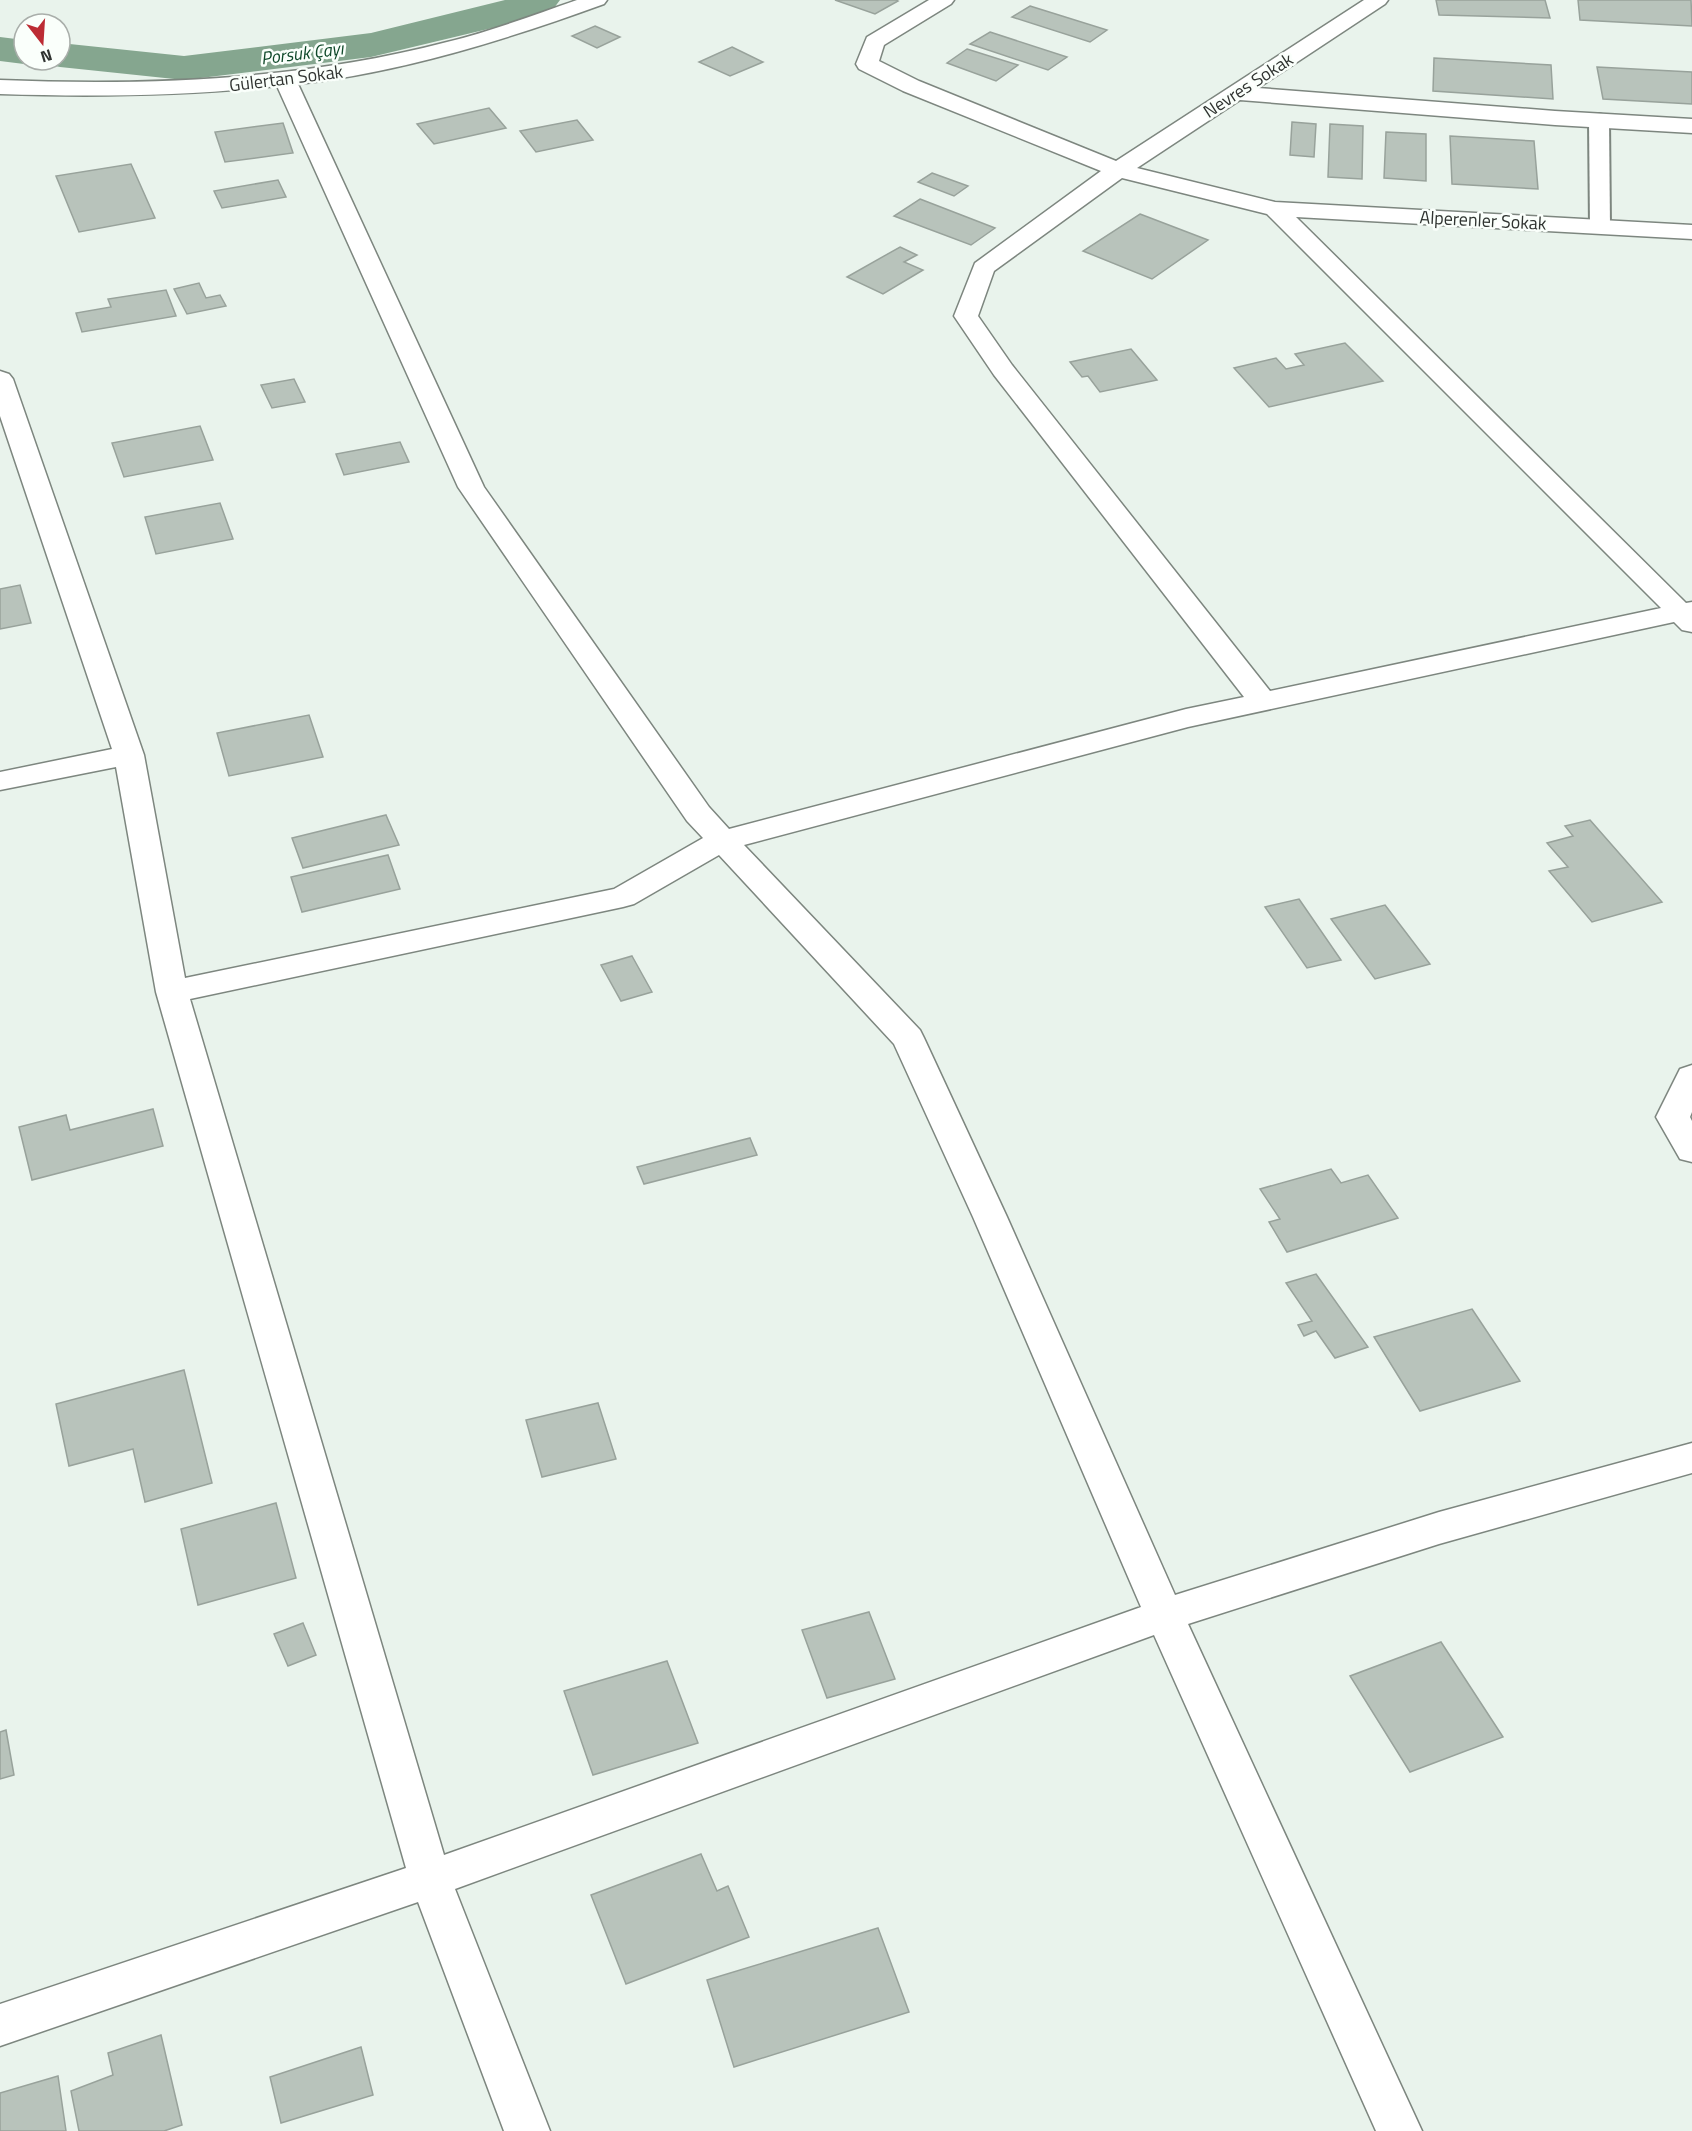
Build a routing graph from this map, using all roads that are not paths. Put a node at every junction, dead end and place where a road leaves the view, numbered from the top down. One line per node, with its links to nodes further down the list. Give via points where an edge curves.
1 (597, 0): 4 (street, Gülertan Sokak, via 450,49 353,70)
2 (944, 0): 9 (street, Alperenler Sokak, via 875,42 867,64 910,86)
3 (1378, 0): 6 (street, Nevres Sokak)
4 (285, 79): 5 (street, Gülertan Sokak, via 158,90); 18 (street, via 471,487)
5 (0, 87)
6 (1238, 93): 7 (street); 9 (street, Nevres Sokak)
7 (1599, 120): 8 (street); 11 (lane)
8 (1692, 126)
9 (1118, 170): 10 (street, Alperenler Sokak); 15 (street, Nevres Sokak, via 983,268 966,316)
10 (1275, 209): 11 (street, Alperenler Sokak); 14 (street)
11 (1600, 227): 12 (street, Alperenler Sokak)
12 (1692, 232)
13 (0, 379): 16 (street)
14 (1689, 615): 15 (street)
15 (1263, 702): 18 (street, via 1186,718)
16 (129, 755): 17 (street); 19 (street)
17 (0, 781)
18 (720, 841): 19 (street, via 623,897); 23 (street, via 908,1038)
19 (172, 992): 24 (street)
20 (1692, 1077): 21 (street, via 1673,1117)
21 (1692, 1150)
22 (1692, 1458): 23 (street, via 1439,1528)
23 (1164, 1614): 24 (street); 27 (street)
24 (430, 1879): 25 (street); 26 (street)
25 (0, 2025)
26 (527, 2131)
27 (1399, 2131)

